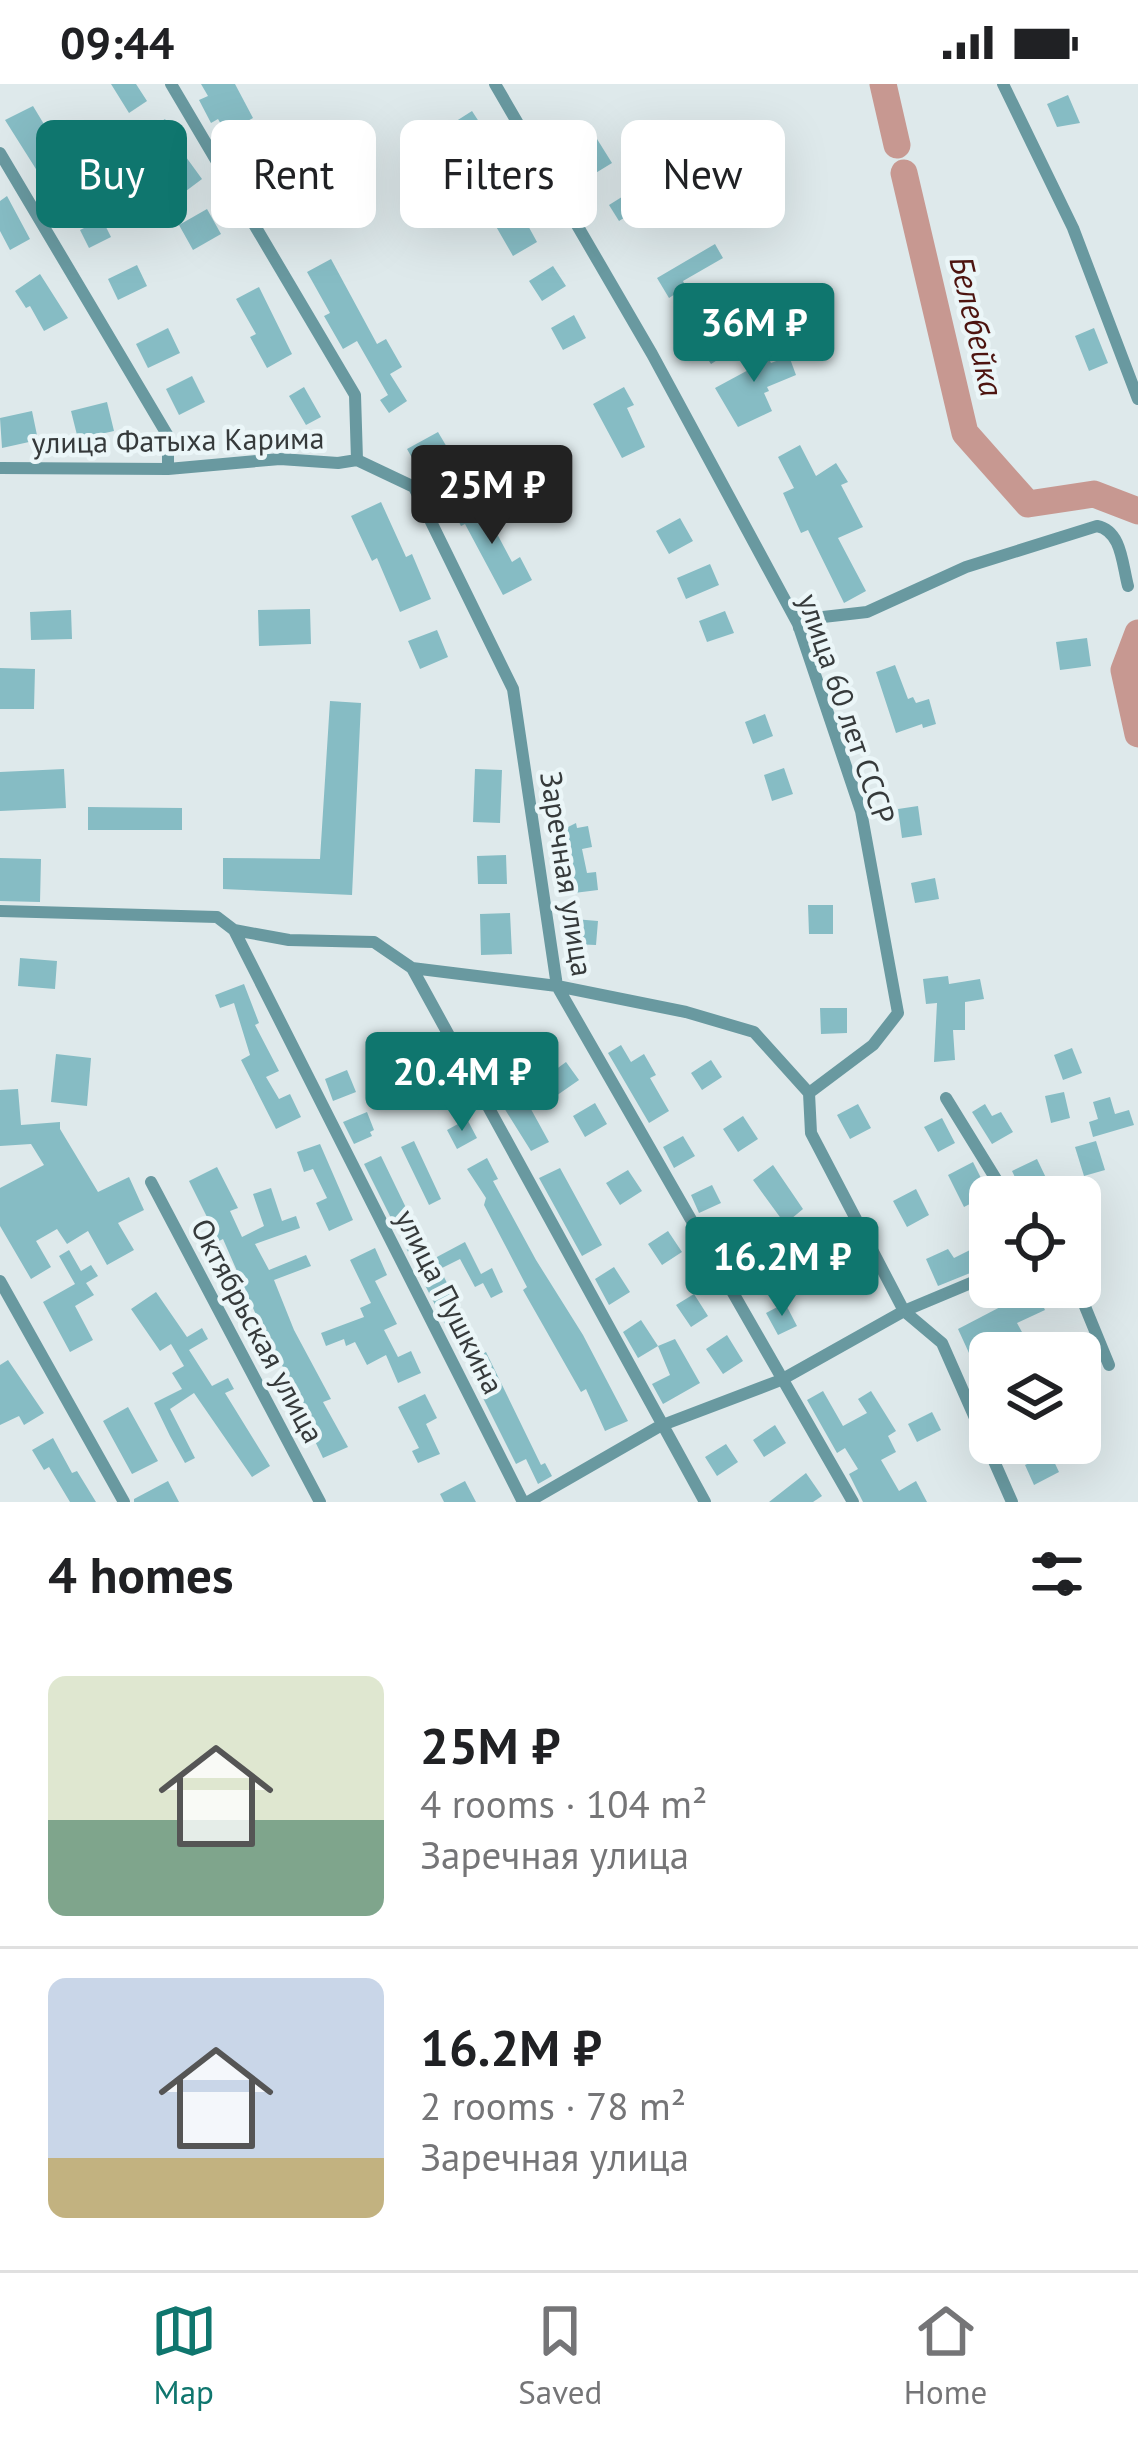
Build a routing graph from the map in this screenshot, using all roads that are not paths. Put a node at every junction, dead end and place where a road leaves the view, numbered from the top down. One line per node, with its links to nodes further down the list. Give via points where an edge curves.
1 (171, 84): 6 (street, via 355,394)
2 (495, 84): 10 (street, улица 60 лет СССР)
3 (1003, 84): 5 (street, via 1073,228)
4 (0, 153): 8 (street, via 168,436)
5 (1138, 399)
6 (357, 460): 8 (street, улица Фатыха Карима); 14 (street, Заречная улица, via 414,487 513,689)
7 (0, 468): 8 (street, улица Фатыха Карима)
8 (168, 469)
9 (1127, 586): 10 (street, via 1115,536 1097,526 966,567 867,612 823,616)
10 (799, 628): 15 (street, улица 60 лет СССР, via 861,811 898,1013 872,1045)
11 (0, 911): 12 (street, via 218,917)
12 (234, 930): 13 (street, via 374,942); 28 (street, улица Пушкина)
13 (412, 968): 14 (street); 25 (street)
14 (557, 986): 15 (street, via 754,1032); 24 (street, Заречная улица)
15 (809, 1093): 22 (street, via 811,1133)
16 (946, 1098): 17 (street)
17 (994, 1176)
18 (151, 1182): 27 (street, Октябрьская улица)
19 (0, 1281): 26 (street)
20 (969, 1284): 22 (street)
21 (1086, 1308): 23 (street)
22 (904, 1311): 24 (street); 31 (street, via 942,1343)
23 (1109, 1365)
24 (781, 1380): 25 (street); 30 (street, Заречная улица)
25 (660, 1426): 28 (street); 29 (street)
26 (124, 1502)
27 (320, 1502)
28 (526, 1502)
29 (705, 1502)
30 (853, 1502)
31 (1012, 1502)

